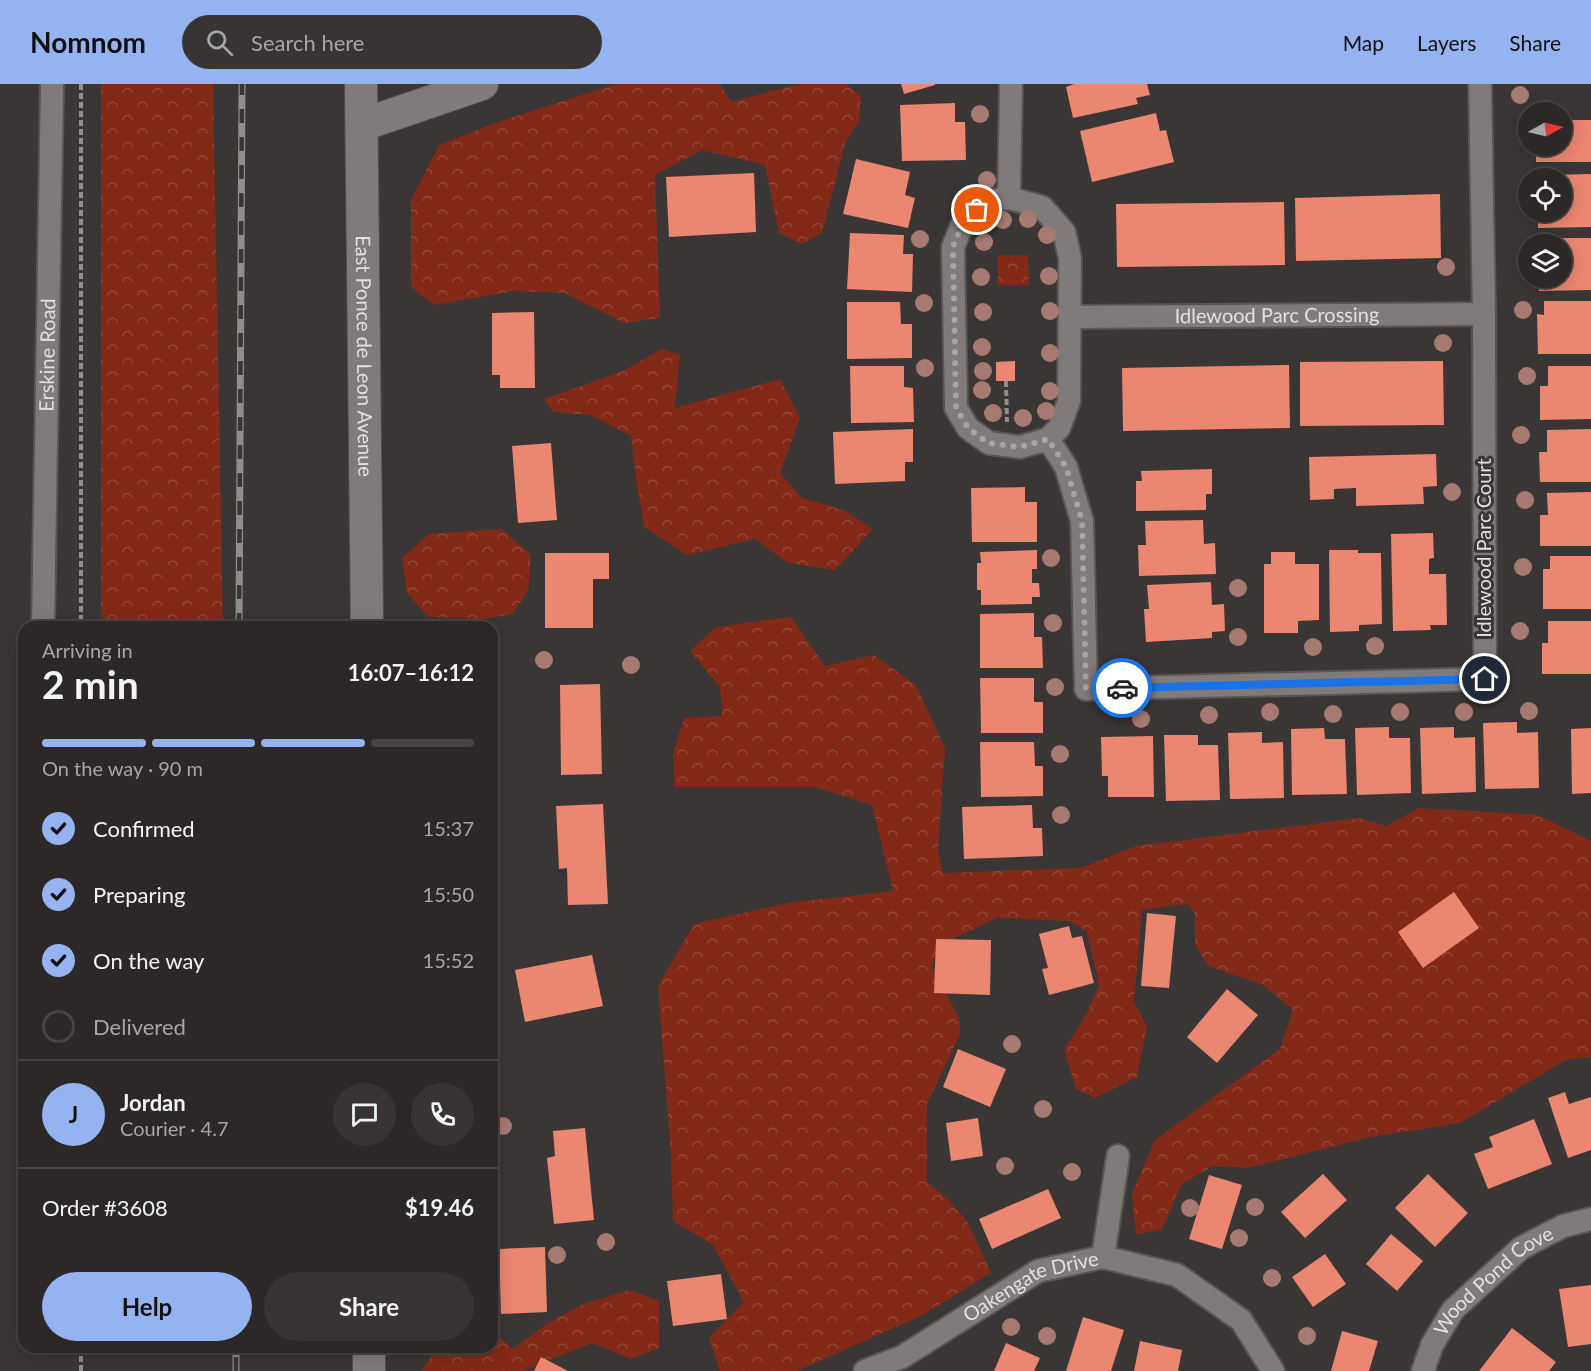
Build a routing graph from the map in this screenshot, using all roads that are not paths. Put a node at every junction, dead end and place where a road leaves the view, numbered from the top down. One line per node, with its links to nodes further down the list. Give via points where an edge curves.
1 (52, 84): 11 (street, Erskine Road)
2 (361, 84): 6 (main road, East Ponce de Leon Avenue)
3 (482, 84): 6 (main road)
4 (1011, 84): 7 (street)
5 (1480, 84): 8 (street, Idlewood Parc Court)
6 (362, 125): 12 (main road, East Ponce de Leon Avenue)
7 (1009, 198): 9 (street, via 1042,207 1064,232 1070,258); 10 (street, via 990,201 965,218 953,247 956,408 968,428 988,443 1020,447)
8 (1484, 314): 9 (street, Idlewood Parc Crossing); 10 (street, Idlewood Parc Court, via 1485,679 1086,689 1082,521 1066,467)
9 (1071, 317): 10 (street, via 1069,401 1059,428)
10 (1048, 439)
11 (43, 621)
12 (367, 621)
13 (1118, 1156): 15 (street)
14 (1591, 1219): 20 (street, Wood Pond Cove, via 1563,1226 1521,1248 1453,1310 1432,1345)
15 (1103, 1257): 18 (street, Oakengate Drive, via 1038,1271 902,1357); 19 (street, Oakengate Drive, via 1178,1275 1241,1320)
16 (369, 1353): 17 (main road)
17 (369, 1371)
18 (865, 1371)
19 (1273, 1371)
20 (1423, 1371)

